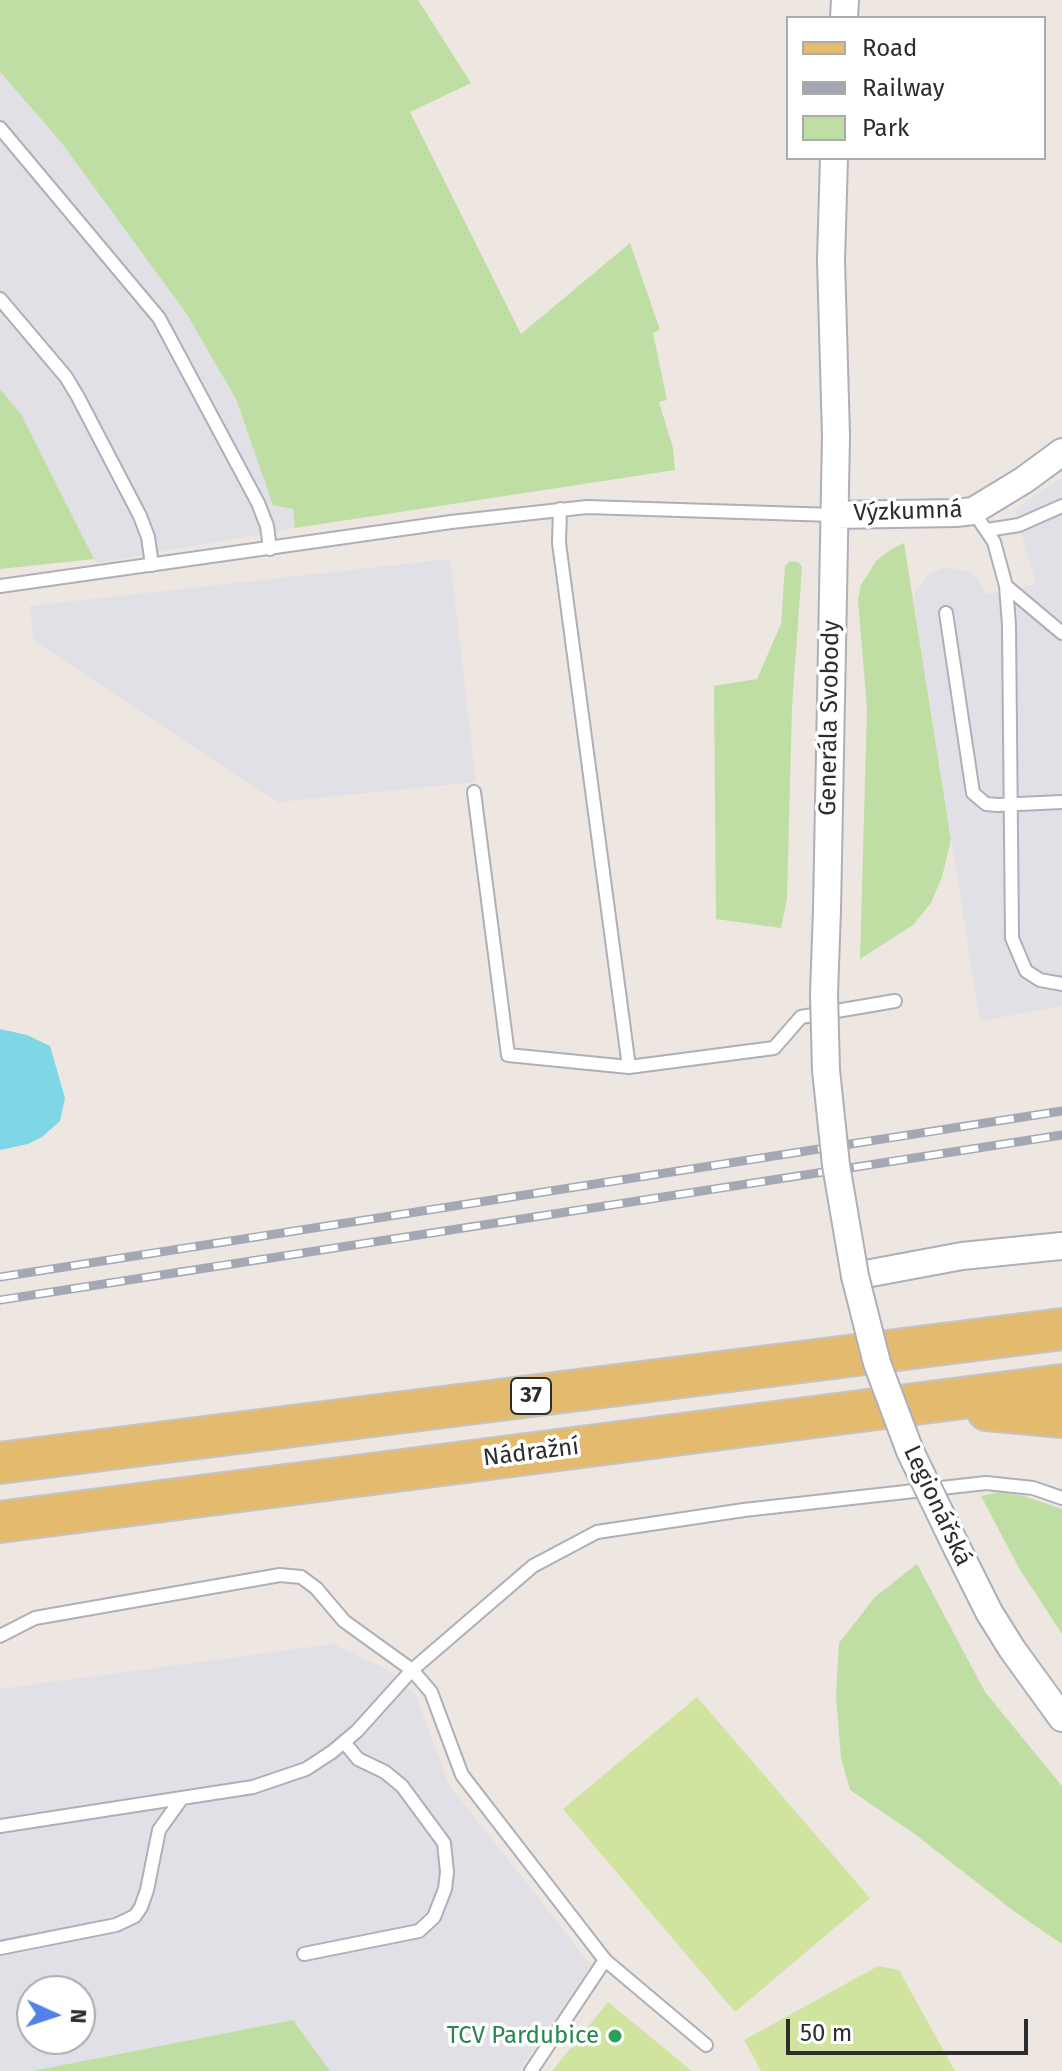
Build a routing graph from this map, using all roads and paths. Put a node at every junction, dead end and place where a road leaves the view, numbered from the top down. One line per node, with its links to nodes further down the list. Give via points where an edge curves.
1 (0, 128): 9 (lane, via 159,318 258,503)
2 (834, 160): 7 (street, Generála Svobody)
3 (0, 299): 10 (lane, via 78,397 140,516)
4 (1062, 452): 8 (street, Výzkumná)
5 (1062, 506): 8 (lane, via 1019,525)
6 (560, 509): 7 (lane); 9 (lane); 20 (lane, via 559,543)
7 (833, 515): 8 (street, Výzkumná, via 956,513); 22 (street, Generála Svobody, bridge, via 826,1070)
8 (980, 520): 12 (lane, via 1001,561)
9 (270, 549): 10 (lane)
10 (152, 565): 11 (lane)
11 (0, 586)
12 (1006, 586): 14 (lane); 17 (lane)
13 (946, 613): 17 (lane, via 973,793 986,804)
14 (1062, 633)
15 (474, 792): 20 (lane, via 508,1055)
16 (1062, 802): 17 (lane)
17 (1010, 805): 18 (lane, via 1012,938 1026,971)
18 (1062, 984)
19 (895, 1001): 20 (lane, via 801,1017 774,1048)
20 (629, 1067)
21 (1062, 1246): 22 (street, via 949,1257)
22 (855, 1276): 32 (street, Legionářská, bridge, via 877,1363 910,1451 989,1612)
23 (1062, 1329): 27 (main road, 37)
24 (1062, 1385): 25 (main road, Nádražní)
25 (912, 1404): 26 (main road); 29 (main road, Nádražní)
26 (1062, 1417)
27 (0, 1463)
28 (1062, 1498): 31 (lane, via 1033,1488 986,1483 597,1532 533,1566)
29 (0, 1522)
30 (0, 1636): 31 (lane, via 35,1618 280,1575 301,1577 344,1621)
31 (412, 1670): 33 (lane); 38 (lane, via 435,1700 462,1775)
32 (1062, 1718)
33 (344, 1742): 34 (lane, via 306,1769 281,1779); 37 (lane, via 358,1759 402,1786 444,1843 445,1889 434,1917 419,1931)
34 (182, 1798): 35 (lane); 36 (lane, via 159,1830 147,1890 135,1916 116,1925)
35 (0, 1826)
36 (0, 1948)
37 (304, 1954)
38 (605, 1960): 39 (lane); 40 (lane)
39 (706, 2045)
40 (531, 2071)

